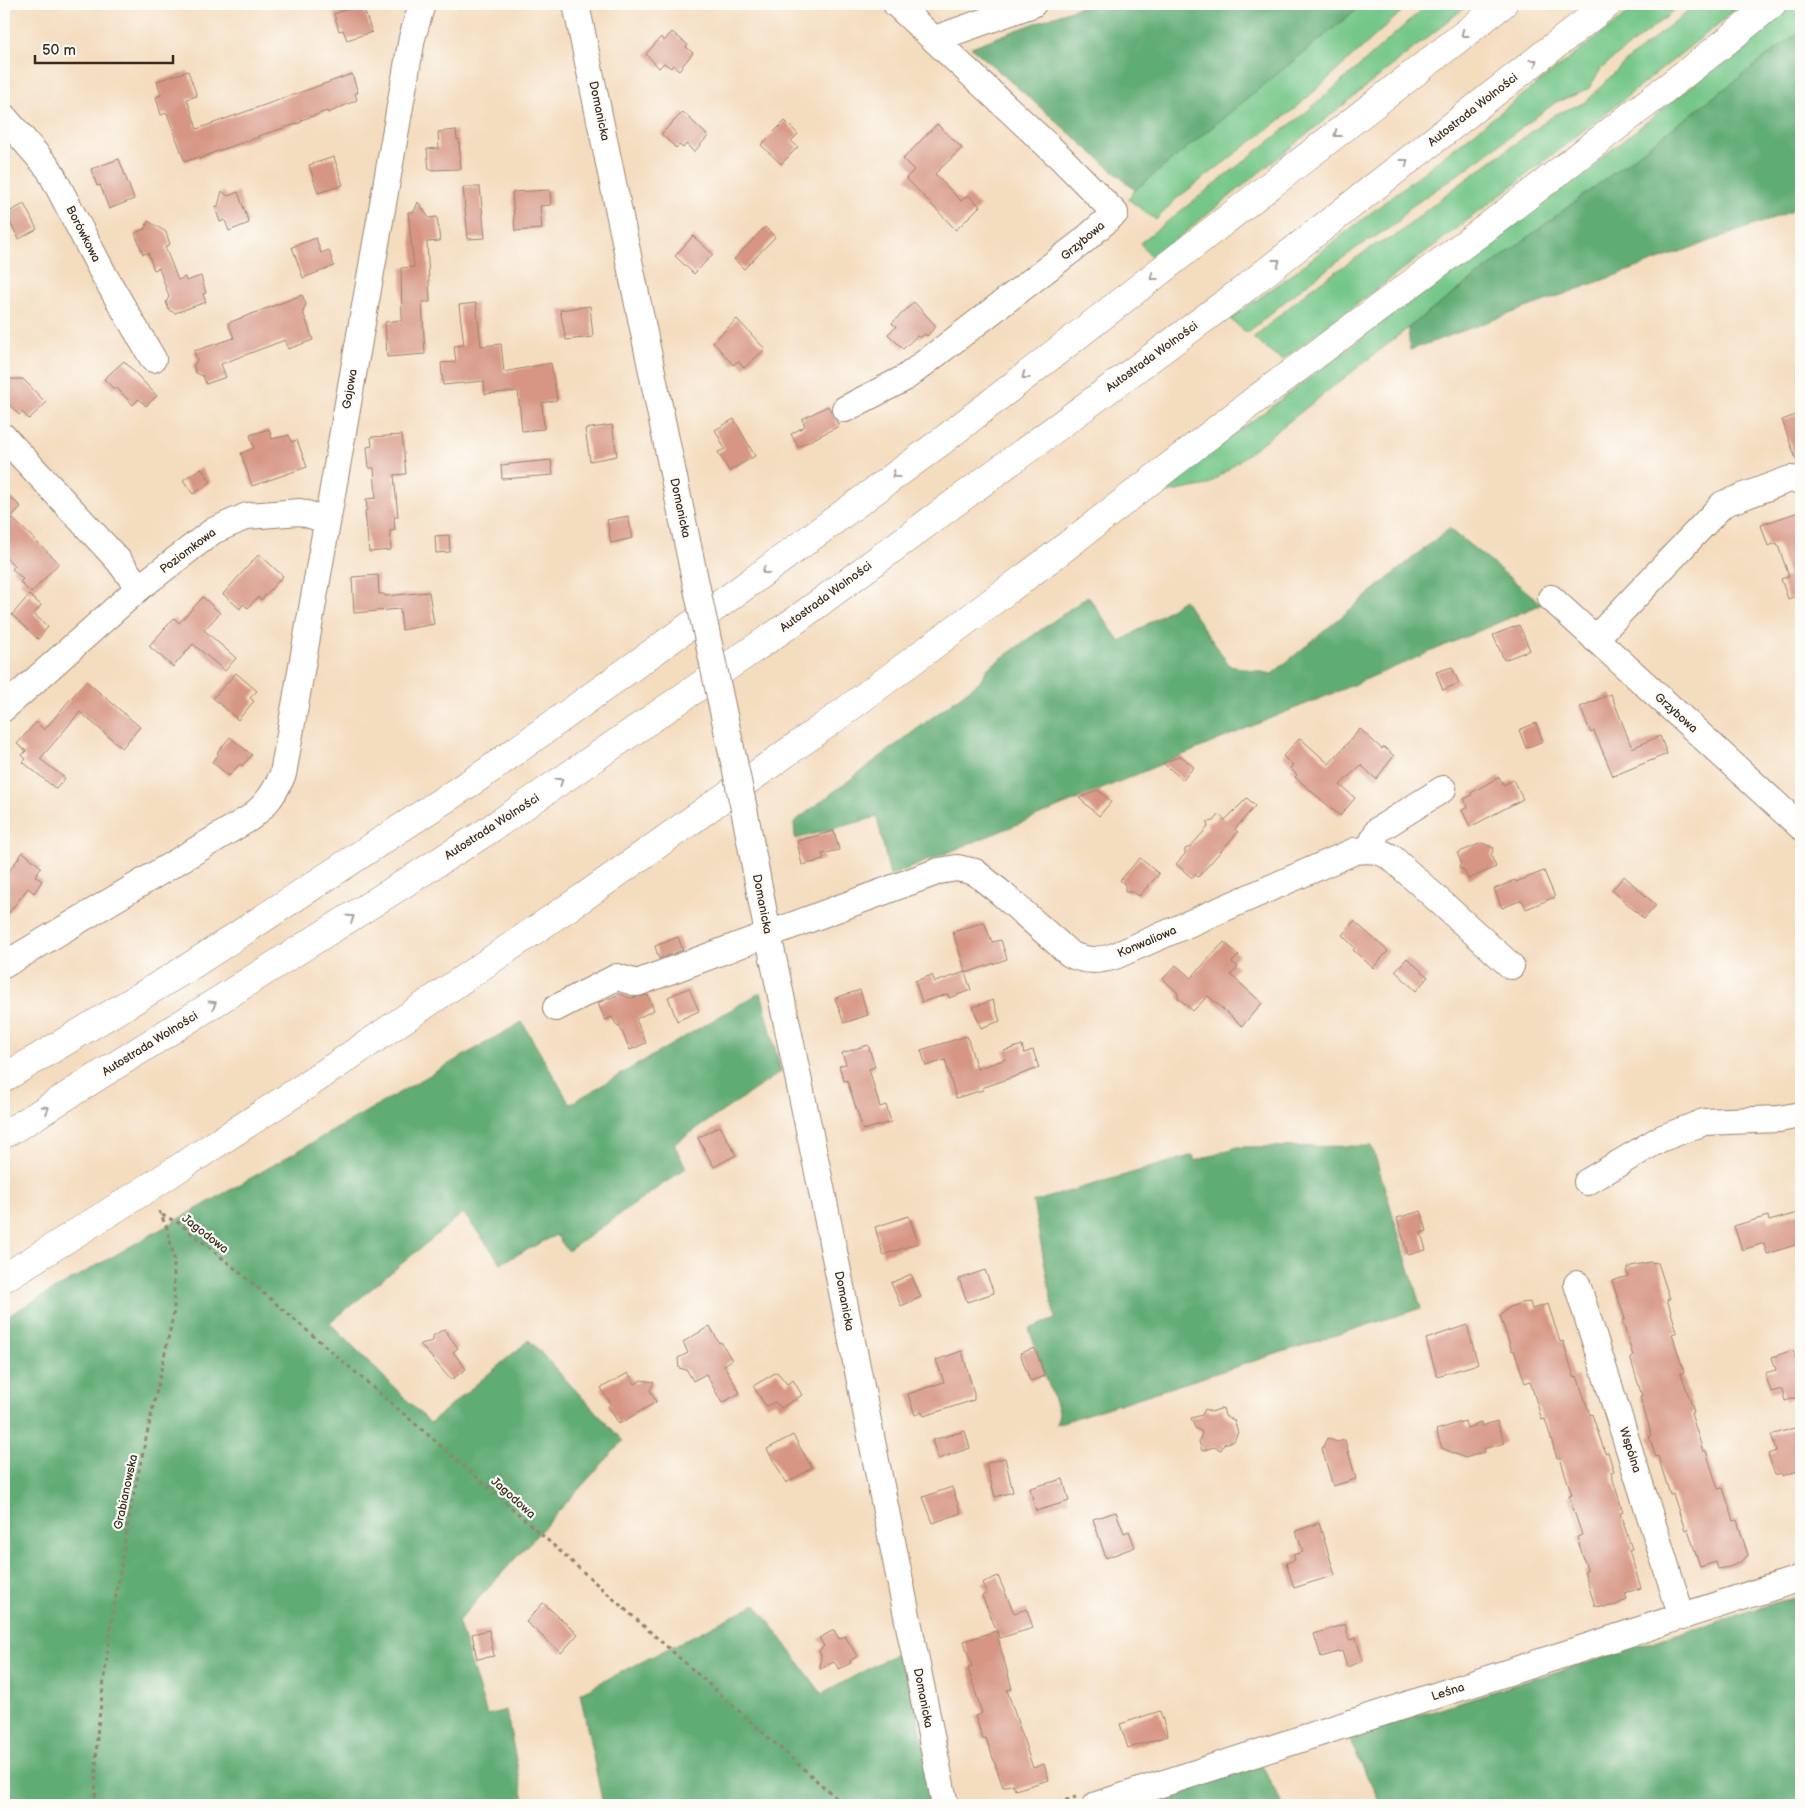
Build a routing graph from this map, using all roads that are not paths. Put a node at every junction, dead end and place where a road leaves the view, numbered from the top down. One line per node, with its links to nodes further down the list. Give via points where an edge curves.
1 (422, 4): 14 (street, Gajowa, via 412,38)
2 (576, 4): 22 (street, Domanicka, bridge)
3 (896, 4): 8 (street, Grzybowa)
4 (1033, 4): 8 (street)
5 (1503, 4): 26 (main road, one-way to 26, via 942,441 485,773 186,969)
6 (1608, 4): 28 (main road, Autostrada Wolności, one-way to 6, via 486,832 796,620 1239,293)
7 (1772, 4): 30 (main road, via 1486,228 830,722 588,894 310,1083)
8 (935, 39): 11 (street, Grzybowa, via 1061,158 1115,214 1081,244 905,378)
9 (4, 117): 10 (street, Borówkowa, via 49,169 104,275)
10 (153, 358)
11 (845, 409)
12 (4, 437): 15 (street, via 118,560)
13 (1801, 480): 17 (street, via 1790,479 1723,504)
14 (327, 520): 15 (street, Poziomkowa, via 300,512 246,516 213,531); 23 (street, Gajowa, via 283,774 273,796 250,818)
15 (139, 588): 18 (street, Poziomkowa)
16 (1551, 598): 17 (street, Grzybowa)
17 (1595, 639): 20 (street, Grzybowa)
18 (5, 704)
19 (1443, 789): 21 (street, via 1378,830)
20 (1801, 827)
21 (1369, 849): 22 (street, Konwaliowa, via 1355,851 1102,960 1091,961 1070,954 975,872 956,868 939,871); 24 (street, via 1392,858)
22 (768, 934): 25 (street, Konwaliowa, via 637,983 617,978); 34 (street, Domanicka)
23 (4, 965)
24 (1511, 966)
25 (556, 1008)
26 (4, 1078)
27 (1801, 1115): 29 (street, via 1704,1122 1660,1139)
28 (4, 1134)
29 (1587, 1182)
30 (4, 1278)
31 (1577, 1284): 33 (street, Wspólna)
32 (1801, 1578): 33 (street, Leśna)
33 (1682, 1617): 35 (street, Leśna)
34 (945, 1805)
35 (1096, 1805)

